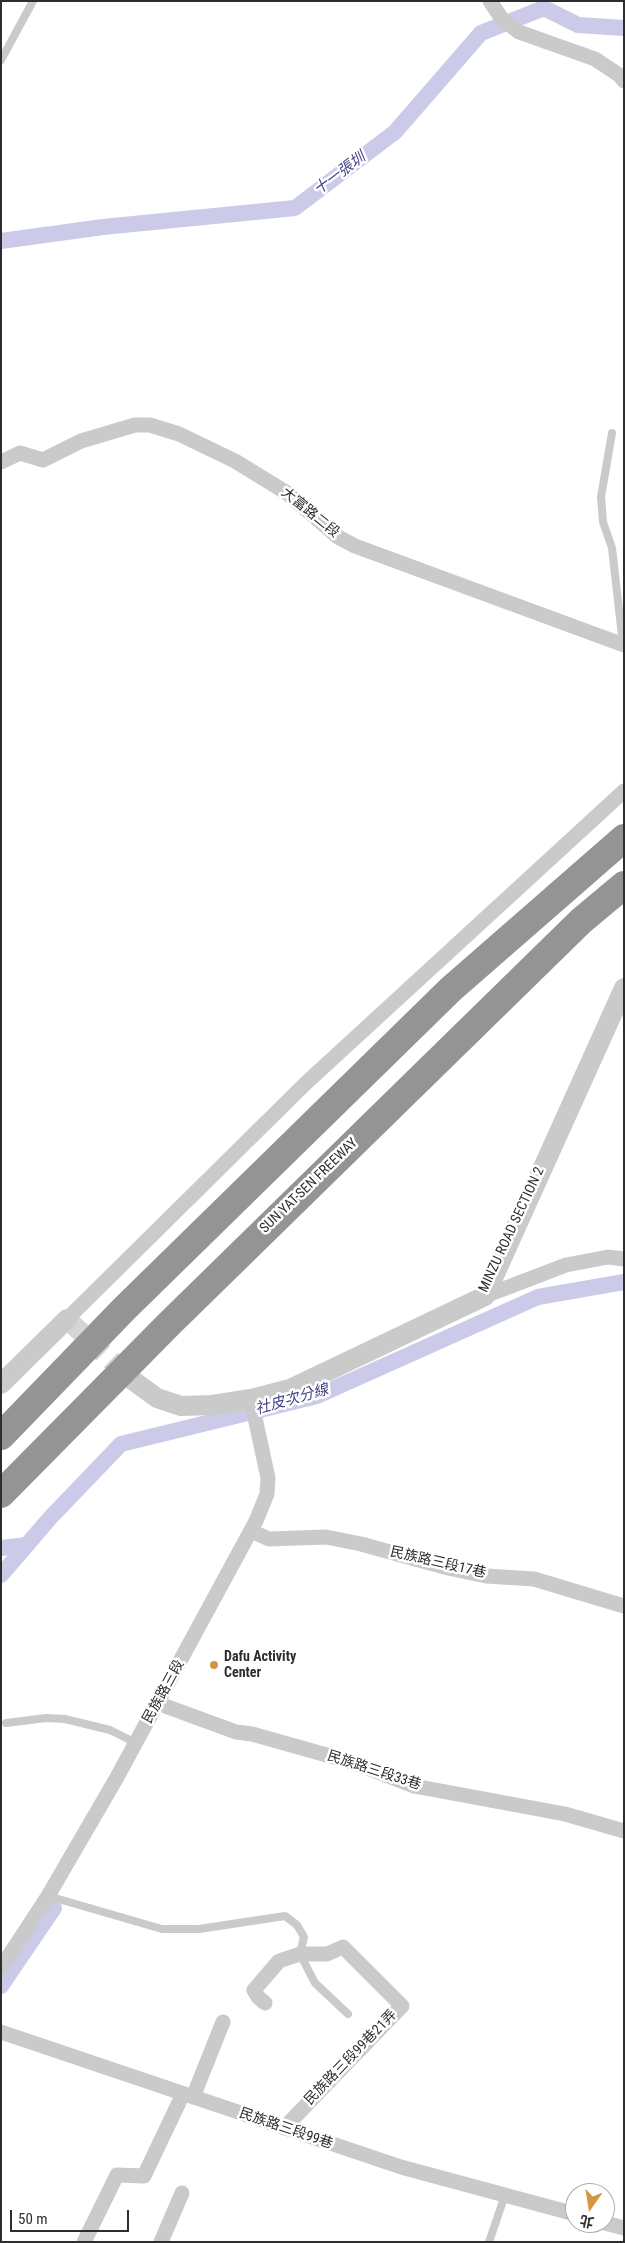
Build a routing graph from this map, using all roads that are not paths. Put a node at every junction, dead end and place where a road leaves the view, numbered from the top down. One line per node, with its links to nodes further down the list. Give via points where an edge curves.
1 (33, 1): 3 (lane)
2 (490, 1): 4 (street, via 502,19 519,32 595,58)
3 (1, 60)
4 (624, 81)
5 (612, 432): 7 (lane, via 601,497 603,522 612,548)
6 (1, 462): 7 (street, 大富路二段, via 20,453 42,460 81,441 135,425 150,425 179,434 236,461 287,493 338,537 355,546)
7 (624, 645)
8 (624, 791): 14 (street, via 306,1083)
9 (624, 838): 18 (highway, via 451,989 124,1309)
10 (624, 885): 19 (highway, SUN YAT-SEN FREEWAY, via 581,921 169,1324)
11 (624, 988): 13 (street, MINZU ROAD SECTION 2)
12 (624, 1259): 13 (street, via 608,1257 566,1265)
13 (485, 1296): 17 (street, MINZU ROAD SECTION 2, via 290,1389)
14 (67, 1319): 16 (street)
15 (131, 1379): 17 (street, MINZU ROAD SECTION 2, via 157,1398 181,1406)
16 (1, 1384)
17 (251, 1402): 20 (street, 民族路三段, via 268,1478 267,1494)
18 (1, 1436)
19 (1, 1494)
20 (251, 1531): 21 (street, 民族路三段17巷, via 269,1539 326,1537 486,1576 534,1579); 22 (street, 民族路三段)
21 (624, 1606)
22 (157, 1703): 24 (street, 民族路三段); 25 (street, 民族路三段33巷, via 236,1732 355,1763 414,1786 566,1814)
23 (6, 1723): 24 (lane, via 65,1719 110,1730)
24 (136, 1743): 26 (street, 民族路三段)
25 (624, 1831)
26 (48, 1896): 27 (lane, via 162,1929 199,1929 285,1916 297,1925 304,1937); 28 (street, 民族路三段)
27 (300, 1954): 29 (street, 民族路三段99巷21弄, via 278,1961 257,1984 254,1990); 30 (lane, via 315,1983); 34 (street, 民族路三段99巷21弄, via 327,1954 343,1947 402,2006)
28 (1, 1968)
29 (265, 2003)
30 (348, 2014)
31 (222, 2022): 33 (street)
32 (1, 2032): 33 (street, 民族路三段99巷)
33 (188, 2095): 34 (street, 民族路三段99巷); 38 (street, via 144,2176 117,2175)
34 (284, 2128): 36 (street, 民族路三段99巷, via 401,2168)
35 (182, 2194): 39 (street)
36 (505, 2195): 37 (street, 民族路三段99巷); 40 (lane)
37 (565, 2211)
38 (84, 2242)
39 (161, 2242)
40 (489, 2242)

